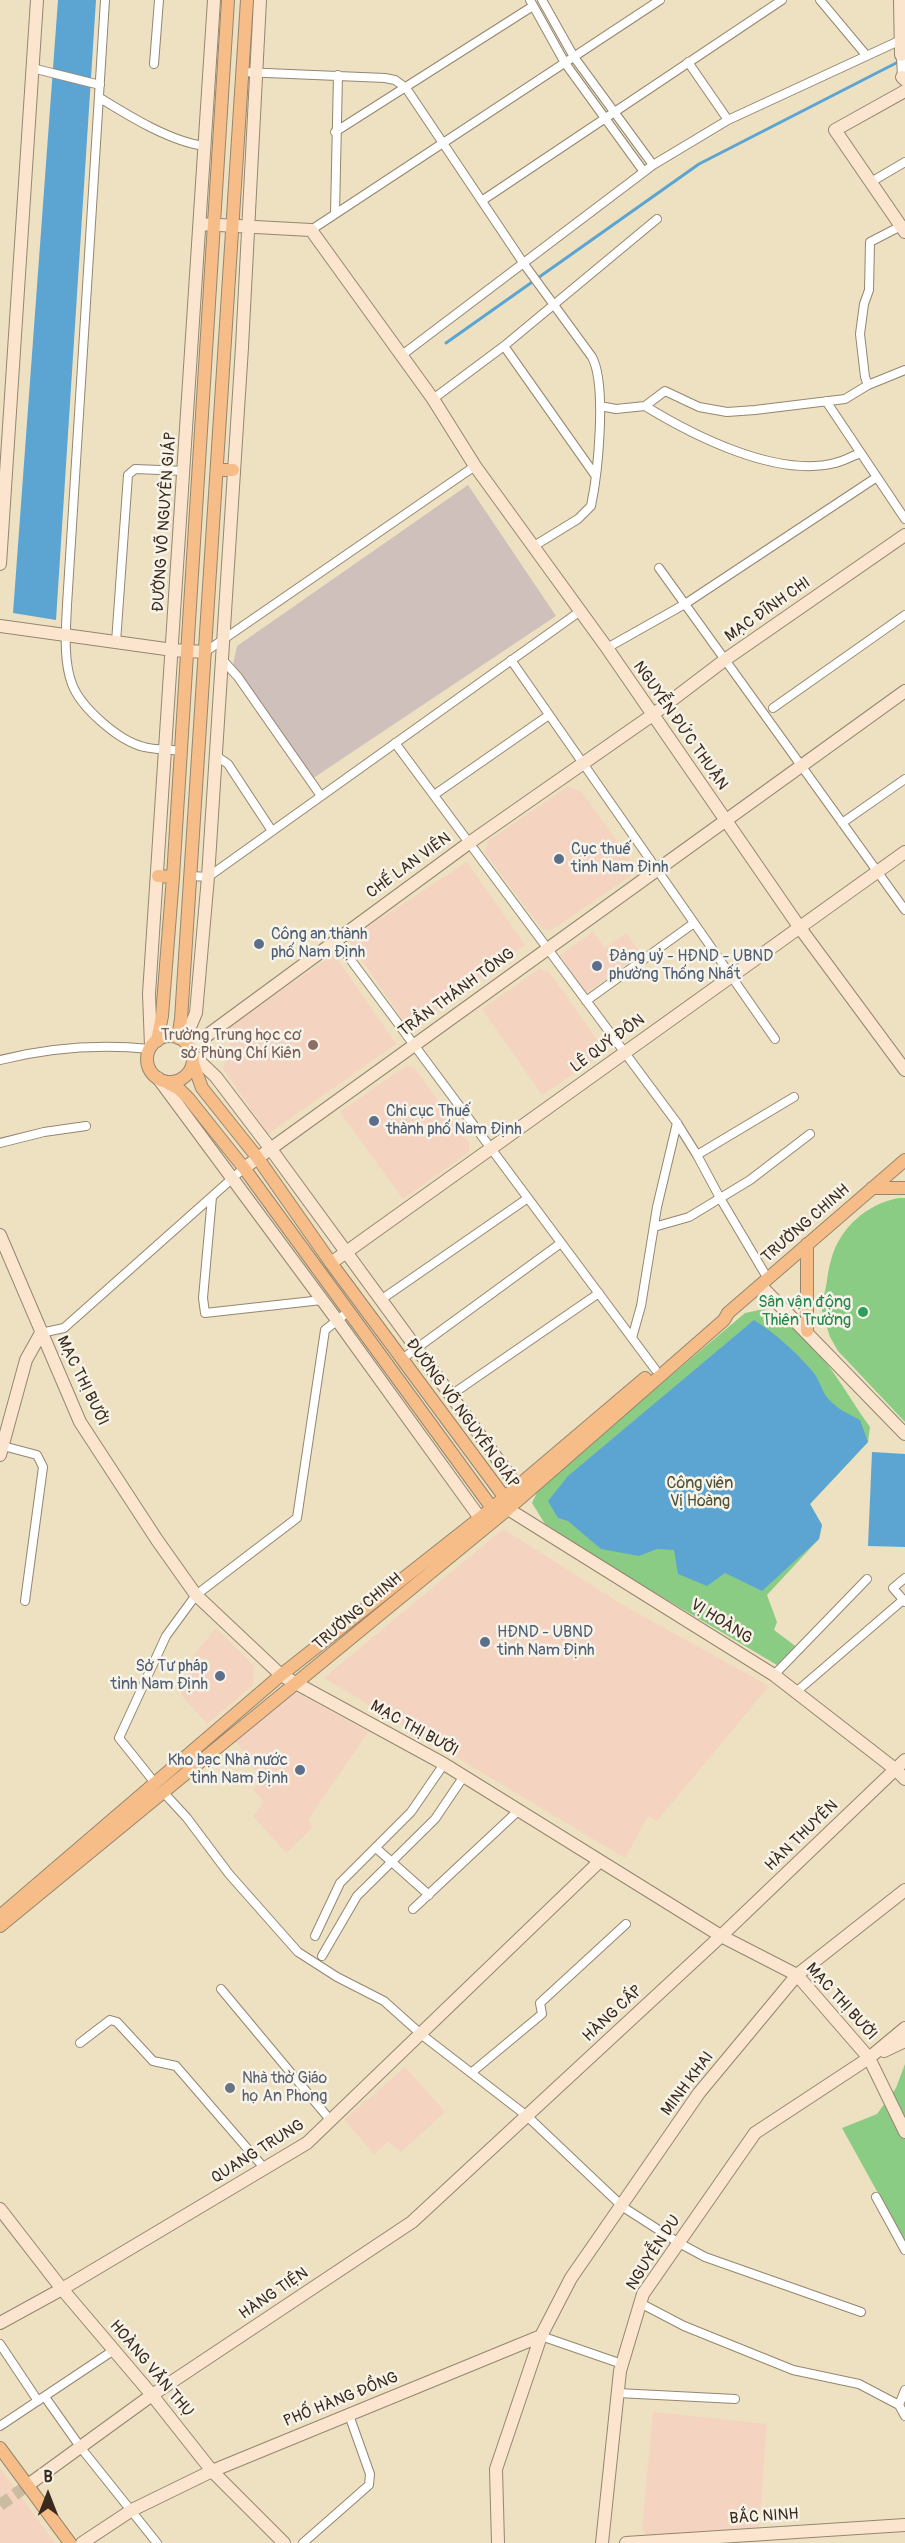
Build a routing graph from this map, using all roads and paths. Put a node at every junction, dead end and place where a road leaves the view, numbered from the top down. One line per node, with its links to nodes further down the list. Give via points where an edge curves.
1 (37, 0): 20 (street)
2 (105, 0): 25 (street)
3 (159, 0): 19 (street)
4 (214, 0): 34 (street, ĐƯỜNG VÕ NGUYÊN GIÁP)
5 (228, 0): 43 (main road, ĐƯỜNG VÕ NGUYÊN GIÁP)
6 (248, 0): 21 (main road, ĐƯỜNG VÕ NGUYÊN GIÁP)
7 (260, 0): 22 (street)
8 (542, 0): 16 (street)
9 (660, 0): 16 (street)
10 (782, 0): 17 (street)
11 (820, 0): 15 (street)
12 (900, 0): 14 (street)
13 (531, 3): 18 (street); 26 (street)
14 (902, 46): 15 (street); 24 (street)
15 (866, 55): 31 (street)
16 (574, 57): 18 (street); 29 (street)
17 (688, 62): 29 (street); 31 (street)
18 (565, 63): 30 (street); 33 (street)
19 (154, 64)
20 (32, 68): 25 (street); 68 (street)
21 (243, 72): 22 (street); 44 (main road, ĐƯỜNG VÕ NGUYÊN GIÁP)
22 (256, 72): 23 (street); 45 (street)
23 (338, 75): 26 (street, via 385,78); 32 (street)
24 (904, 79)
25 (100, 85): 28 (street)
26 (406, 87): 32 (street); 33 (street)
27 (905, 91): 38 (street, via 835,130)
28 (100, 98): 34 (street, via 173,136); 74 (street)
29 (615, 112): 30 (street); 36 (street)
30 (605, 118): 37 (street); 39 (street)
31 (728, 120): 36 (street)
32 (335, 132): 40 (street)
33 (443, 143): 39 (street); 40 (street)
34 (205, 146): 42 (street, ĐƯỜNG VÕ NGUYÊN GIÁP)
35 (905, 162): 38 (street)
36 (653, 165): 37 (street)
37 (644, 172): 48 (street)
38 (871, 182): 46 (street)
39 (483, 200): 48 (street)
40 (335, 214): 47 (street)
41 (657, 219): 49 (street)
42 (200, 224): 43 (street); 62 (street, ĐƯỜNG VÕ NGUYÊN GIÁP)
43 (214, 225): 44 (street); 79 (main road, ĐƯỜNG VÕ NGUYÊN GIÁP)
44 (233, 226): 45 (street); 60 (main road, ĐƯỜNG VÕ NGUYÊN GIÁP)
45 (249, 227): 47 (street); 61 (street)
46 (903, 229): 53 (street, via 870,242 869,290 860,334)
47 (311, 230): 51 (street, NGUYỄN ĐỨC THUẬN)
48 (524, 264): 49 (street); 51 (street)
49 (554, 304): 50 (street); 56 (street, via 598,368)
50 (504, 346): 54 (street); 63 (street)
51 (402, 355): 54 (street, NGUYỄN ĐỨC THUẬN)
52 (905, 370): 53 (street)
53 (868, 385): 55 (street, via 845,399)
54 (433, 399): 59 (street, NGUYỄN ĐỨC THUẬN)
55 (826, 401): 57 (street, via 728,412 699,407 665,391); 58 (street)
56 (600, 406): 57 (street); 63 (street)
57 (645, 406): 58 (street, via 677,425 761,459 818,465)
58 (861, 453): 64 (street)
59 (475, 466): 67 (street, NGUYỄN ĐỨC THUẬN); 75 (street)
60 (217, 470): 61 (main road); 80 (main road, ĐƯỜNG VÕ NGUYÊN GIÁP)
61 (233, 470): 75 (street)
62 (184, 471): 76 (street, via 135,469 128,475); 78 (street, ĐƯỜNG VÕ NGUYÊN GIÁP)
63 (595, 475): 67 (street, via 591,506 578,519)
64 (877, 477): 65 (street); 70 (street)
65 (905, 519)
66 (905, 535): 82 (street, MẠC ĐĨNH CHI)
67 (534, 546): 71 (street, NGUYỄN ĐỨC THUẬN)
68 (0, 564)
69 (659, 568): 70 (street)
70 (685, 604): 77 (street); 82 (street)
71 (579, 612): 77 (street, NGUYỄN ĐỨC THUẬN); 83 (street)
72 (905, 615): 85 (street)
73 (0, 626): 74 (street)
74 (66, 634): 76 (street); 89 (street, via 72,684 98,718 119,736 143,747)
75 (223, 640): 80 (street); 81 (street)
76 (116, 642): 78 (street)
77 (607, 648): 87 (street, NGUYỄN ĐỨC THUẬN)
78 (173, 650): 79 (street); 89 (street, ĐƯỜNG VÕ NGUYÊN GIÁP)
79 (187, 651): 80 (street); 90 (main road, ĐƯỜNG VÕ NGUYÊN GIÁP)
80 (205, 652): 105 (main road, ĐƯỜNG VÕ NGUYÊN GIÁP)
81 (221, 658): 91 (street); 96 (street)
82 (726, 659): 87 (street, MẠC ĐĨNH CHI); 93 (street)
83 (511, 660): 86 (street); 88 (street)
84 (905, 691): 93 (street, TRẦN THÁNH TÔNG)
85 (773, 708)
86 (549, 715): 92 (street); 95 (street)
87 (651, 716): 92 (street, CHẾ LAN VIÊN); 97 (street, NGUYỄN ĐỨC THUẬN)
88 (395, 743): 95 (street); 96 (street)
89 (166, 749): 90 (street); 104 (street, ĐƯỜNG VÕ NGUYÊN GIÁP)
90 (181, 751): 106 (main road, ĐƯỜNG VÕ NGUYÊN GIÁP)
91 (215, 755): 99 (street, via 228,764); 107 (street)
92 (583, 763): 100 (street, CHẾ LAN VIÊN); 102 (street)
93 (803, 766): 97 (street, TRẦN THÁNH TÔNG); 98 (street)
94 (905, 779): 98 (street)
95 (434, 795): 100 (street)
96 (321, 796): 99 (street)
97 (725, 820): 102 (street, TRẦN THÁNH TÔNG); 110 (street, NGUYỄN ĐỨC THUẬN)
98 (842, 823): 103 (street)
99 (272, 831): 107 (street)
100 (469, 843): 111 (street, CHẾ LAN VIÊN); 112 (street)
101 (905, 852): 103 (street, LÊ QUÝ ĐÔN)
102 (657, 870): 109 (street); 112 (street, TRẦN THÁNH TÔNG)
103 (876, 873): 108 (street); 110 (street, LÊ QUÝ ĐÔN)
104 (158, 876): 106 (main road); 116 (street, ĐƯỜNG VÕ NGUYÊN GIÁP, via 149,994)
105 (190, 876): 107 (street); 118 (main road, ĐƯỜNG VÕ NGUYÊN GIÁP)
106 (173, 877): 116 (main road, ĐƯỜNG VÕ NGUYÊN GIÁP, via 162,1016)
107 (208, 877): 118 (street, via 196,1013)
108 (905, 910)
109 (694, 922): 113 (street); 114 (street)
110 (800, 928): 113 (street, LÊ QUÝ ĐÔN); 121 (street, NGUYỄN ĐỨC THUẬN)
111 (336, 940): 117 (street); 118 (street, CHẾ LAN VIÊN)
112 (548, 949): 114 (street); 117 (street, TRẦN THÁNH TÔNG)
113 (732, 976): 115 (street); 119 (street, LÊ QUÝ ĐÔN)
114 (586, 1001): 119 (street)
115 (775, 1039)
116 (153, 1045): 118 (main road, via 170,1036); 120 (street, via 24,1054); 122 (main road, via 147,1060)
117 (414, 1045): 128 (street, TRẦN THÁNH TÔNG); 129 (street)
118 (187, 1049): 122 (main road, via 186,1076); 128 (street, ĐƯỜNG VÕ NGUYÊN GIÁP, via 216,1077); 131 (main road, ĐƯỜNG VÕ NGUYÊN GIÁP, via 202,1088)
119 (624, 1052): 124 (street); 129 (street, LÊ QUÝ ĐÔN)
120 (0, 1060)
121 (905, 1070)
122 (161, 1080): 133 (main road, ĐƯỜNG VÕ NGUYÊN GIÁP, via 189,1099); 134 (street)
123 (794, 1097): 130 (street)
124 (676, 1124): 130 (street); 140 (street)
125 (86, 1126): 127 (street)
126 (810, 1134): 139 (street)
127 (0, 1143)
128 (270, 1148): 131 (street, TRẦN THÁNH TÔNG); 144 (street, ĐƯỜNG VÕ NGUYÊN GIÁP)
129 (490, 1148): 138 (street); 144 (street, LÊ QUÝ ĐÔN)
130 (697, 1155): 139 (street)
131 (257, 1157): 133 (street, TRẦN THÁNH TÔNG); 145 (main road, ĐƯỜNG VÕ NGUYÊN GIÁP)
132 (905, 1160): 135 (main road, TRƯỜNG CHINH)
133 (244, 1168): 134 (street, TRẦN THÁNH TÔNG); 150 (main road, ĐƯỜNG VÕ NGUYÊN GIÁP)
134 (231, 1179): 137 (street, TRẦN THÁNH TÔNG); 149 (street)
135 (872, 1188): 136 (main road); 143 (main road, TRƯỜNG CHINH)
136 (905, 1188)
137 (212, 1197): 149 (street, via 204,1313); 154 (street, TRẦN THÁNH TÔNG, via 64,1328)
138 (528, 1198): 142 (street); 148 (street)
139 (720, 1198): 140 (street, via 681,1221); 146 (street)
140 (654, 1227): 155 (street)
141 (0, 1235): 154 (street, MẠC THỊ BƯỞI)
142 (561, 1243): 147 (street); 156 (street)
143 (807, 1244): 146 (main road, TRƯỜNG CHINH); 153 (main road)
144 (347, 1252): 145 (street, LÊ QUÝ ĐÔN); 148 (street, ĐƯỜNG VÕ NGUYÊN GIÁP)
145 (331, 1263): 157 (main road, ĐƯỜNG VÕ NGUYÊN GIÁP)
146 (764, 1282): 151 (main road, TRƯỜNG CHINH); 153 (street)
147 (599, 1293): 155 (street); 159 (street)
148 (382, 1299): 156 (street, ĐƯỜNG VÕ NGUYÊN GIÁP)
149 (322, 1300): 152 (street)
150 (349, 1311): 152 (street); 164 (main road, ĐƯỜNG VÕ NGUYÊN GIÁP)
151 (728, 1313): 158 (main road, TRƯỜNG CHINH, via 719,1315); 162 (main road, TRƯỜNG CHINH)
152 (337, 1320): 165 (street); 168 (street, via 325,1330 297,1518)
153 (807, 1331): 160 (street)
154 (40, 1333): 161 (street, via 26,1360); 168 (street, MẠC THỊ BƯỞI, via 80,1422)
155 (632, 1338): 158 (street)
156 (417, 1348): 157 (street); 159 (street, ĐƯỜNG VÕ NGUYÊN GIÁP)
157 (402, 1359): 163 (main road, ĐƯỜNG VÕ NGUYÊN GIÁP)
158 (655, 1369): 162 (main road, TRƯỜNG CHINH)
159 (451, 1395): 162 (street, ĐƯỜNG VÕ NGUYÊN GIÁP)
160 (905, 1434)
161 (1, 1450): 169 (street, via 38,1455 42,1461)
162 (521, 1491): 163 (main road, TRƯỜNG CHINH)
163 (506, 1503): 164 (main road, TRƯỜNG CHINH); 165 (main road, TRƯỜNG CHINH); 172 (street, VỊ HOÀNG)
164 (492, 1508): 165 (main road, TRƯỜNG CHINH)
165 (483, 1522): 171 (main road, TRƯỜNG CHINH); 173 (main road, TRƯỜNG CHINH)
166 (905, 1578): 170 (street, via 893,1588)
167 (867, 1579): 172 (street)
168 (196, 1595): 171 (street, MẠC THỊ BƯỞI); 180 (street, via 166,1636 119,1738)
169 (25, 1601)
170 (904, 1601): 174 (street)
171 (281, 1675): 173 (street, MẠC THỊ BƯỞI); 180 (main road, TRƯỜNG CHINH)
172 (774, 1675): 174 (street, VỊ HOÀNG)
173 (298, 1683): 176 (street, MẠC THỊ BƯỞI); 181 (main road, TRƯỜNG CHINH)
174 (796, 1692): 177 (street, VỊ HOÀNG)
175 (905, 1760): 177 (street, HÀN THUYÊN)
176 (444, 1764): 178 (street, MẠC THỊ BƯỞI); 183 (street, via 411,1812)
177 (895, 1769): 179 (street, VỊ HOÀNG); 193 (street, HÀN THUYÊN)
178 (464, 1776): 182 (street, MẠC THỊ BƯỞI); 184 (street, via 435,1819)
179 (905, 1779)
180 (155, 1783): 181 (main road); 189 (main road, TRƯỜNG CHINH)
181 (164, 1793): 191 (main road, TRƯỜNG CHINH); 198 (street, via 297,1952 384,2001)
182 (519, 1810): 185 (street, MẠC THỊ BƯỞI); 187 (street)
183 (376, 1848): 184 (street); 192 (street, via 340,1883)
184 (392, 1861): 187 (street); 194 (street, via 357,1896)
185 (600, 1861): 193 (street, MẠC THỊ BƯỞI); 198 (street, QUANG TRUNG)
186 (905, 1890): 195 (street, MINH KHAI)
187 (429, 1895): 188 (street)
188 (413, 1910)
189 (0, 1916)
190 (626, 1924): 202 (street, via 540,2003 542,2014)
191 (0, 1926)
192 (315, 1936)
193 (721, 1936): 195 (street, MẠC THỊ BƯỞI); 203 (street, HÀNG CẤP)
194 (322, 1956)
195 (796, 1975): 201 (street, MẠC THỊ BƯỞI); 208 (street, MINH KHAI, via 699,2093)
196 (221, 1989): 204 (street)
197 (905, 2028): 201 (street, NGUYỄN DU)
198 (422, 2035): 202 (street); 204 (street, QUANG TRUNG)
199 (905, 2041): 201 (street, NGUYỄN DU)
200 (80, 2043): 206 (street, via 110,2020 117,2022 153,2061 176,2066)
201 (869, 2058): 205 (street, MẠC THỊ BƯỞI); 210 (street, NGUYỄN DU, via 755,2133)
202 (471, 2073): 203 (street)
203 (527, 2116): 208 (street); 222 (street, HÀNG TIỆN, via 412,2222)
204 (331, 2121): 206 (street, QUANG TRUNG, via 308,2144)
205 (905, 2132)
206 (265, 2169): 212 (street, QUANG TRUNG)
207 (876, 2198): 211 (street)
208 (623, 2207): 210 (street); 216 (street, MINH KHAI, via 572,2278)
209 (0, 2209): 212 (street, HOÀNG VĂN THỤ)
210 (679, 2243): 213 (street, NGUYỄN DU); 214 (street, via 728,2267)
211 (905, 2250)
212 (62, 2289): 215 (street, QUANG TRUNG); 218 (street, HOÀNG VĂN THỤ)
213 (640, 2303): 219 (street, NGUYỄN DU); 225 (street, via 794,2370 859,2384)
214 (861, 2312)
215 (0, 2323)
216 (541, 2336): 219 (street); 226 (street, PHỐ HÀNG ĐỒNG); 240 (street, MINH KHAI, via 496,2469)
217 (0, 2344): 223 (street)
218 (114, 2350): 222 (street, HOÀNG VĂN THỤ); 223 (street)
219 (622, 2364): 221 (street, NGUYỄN DU)
220 (905, 2390): 225 (street)
221 (618, 2393): 224 (street); 241 (street, NGUYỄN DU)
222 (152, 2395): 230 (street, HÀNG TIỆN); 231 (street, HOÀNG VĂN THỤ)
223 (42, 2399): 228 (street); 230 (street)
224 (735, 2399)
225 (899, 2405): 227 (street)
226 (349, 2415): 231 (street, PHỐ HÀNG ĐỒNG); 239 (street, via 370,2474 369,2485)
227 (905, 2416)
228 (0, 2426)
229 (0, 2448): 232 (main road)
230 (81, 2448): 232 (street, HÀNG TIỆN); 233 (street)
231 (212, 2471): 233 (street, PHỐ HÀNG ĐỒNG); 238 (street, HOÀNG VĂN THỤ)
232 (28, 2485): 235 (main road)
233 (132, 2510): 236 (street, PHỐ HÀNG ĐỒNG); 237 (street)
234 (905, 2524): 242 (street, BẮC NINH)
235 (70, 2543)
236 (82, 2543)
237 (157, 2543)
238 (284, 2543)
239 (303, 2543)
240 (498, 2543)
241 (602, 2543)
242 (626, 2543)

